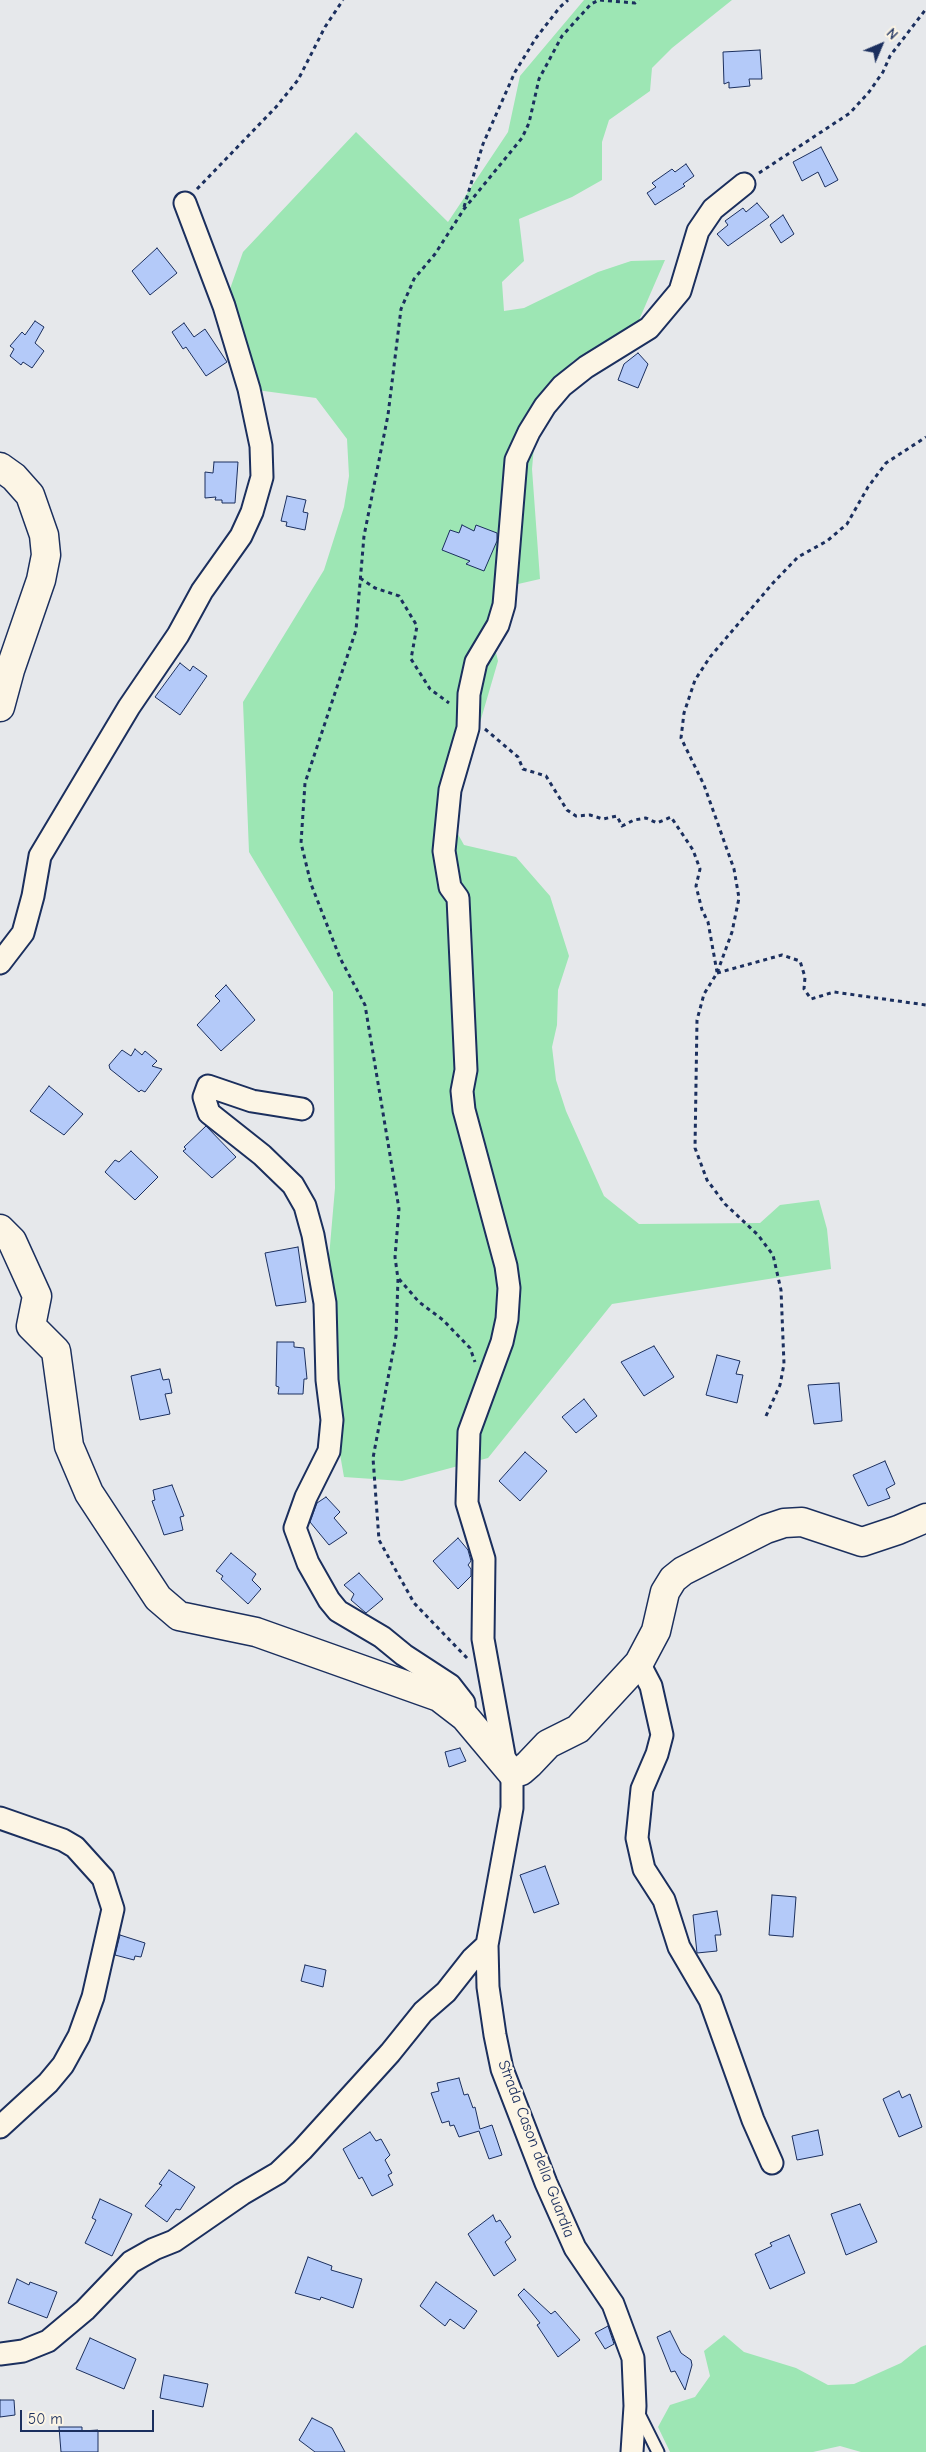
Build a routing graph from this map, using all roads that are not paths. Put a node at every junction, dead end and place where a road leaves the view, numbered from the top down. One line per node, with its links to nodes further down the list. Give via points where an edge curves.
1 (744, 184): 11 (street, Strada Cason della Guardia, via 713,209 698,231 680,291 650,328 586,367 562,386 529,432 516,460 504,604 498,625 476,662 469,694 468,728 450,790 444,851 450,887 458,898 466,1070 462,1091 464,1110 509,1288 502,1342 469,1432 467,1503 484,1559 483,1638)
2 (185, 203): 5 (street, via 224,306 249,389 261,446 262,477 241,536 129,707 40,856 23,933)
3 (0, 467): 4 (street, via 14,477 30,496 44,535 46,555)
4 (0, 707)
5 (0, 963)
6 (302, 1109): 10 (street, via 252,1101 208,1086 204,1097 209,1113 293,1185 305,1206 313,1235 326,1303 327,1380 332,1420 328,1451 294,1528 329,1600 338,1610 450,1685 464,1703)
7 (0, 1229): 10 (street, via 12,1240 37,1296 31,1326 56,1351 72,1454 89,1493 158,1598 179,1616 256,1632 297,1646 439,1698)
8 (926, 1518): 9 (street, via 862,1542 802,1522 784,1523 691,1567 673,1579 665,1592 656,1632)
9 (640, 1663): 11 (street, via 578,1730 548,1744 521,1770); 15 (street, via 651,1686 662,1735 642,1789 638,1838 644,1869 664,1900 679,1947 710,2000)
10 (464, 1717): 11 (street)
11 (509, 1769): 13 (street, Strada Cason della Guardia, via 512,1808)
12 (0, 1818): 14 (street, via 75,1847 103,1878 113,1910 93,1997 80,2036 48,2083)
13 (487, 1945): 16 (street, via 446,1992 422,2012 390,2053 278,2173 174,2241 131,2262 86,2310 48,2341 23,2351); 17 (street, Strada Cason della Guardia, via 488,1987 502,2069 575,2248 613,2304 623,2327 633,2358)
14 (0, 2127)
15 (772, 2163)
16 (0, 2354)
17 (635, 2406): 18 (street, Strada Cason della Guardia); 19 (lane)
18 (632, 2452)
19 (658, 2452)

